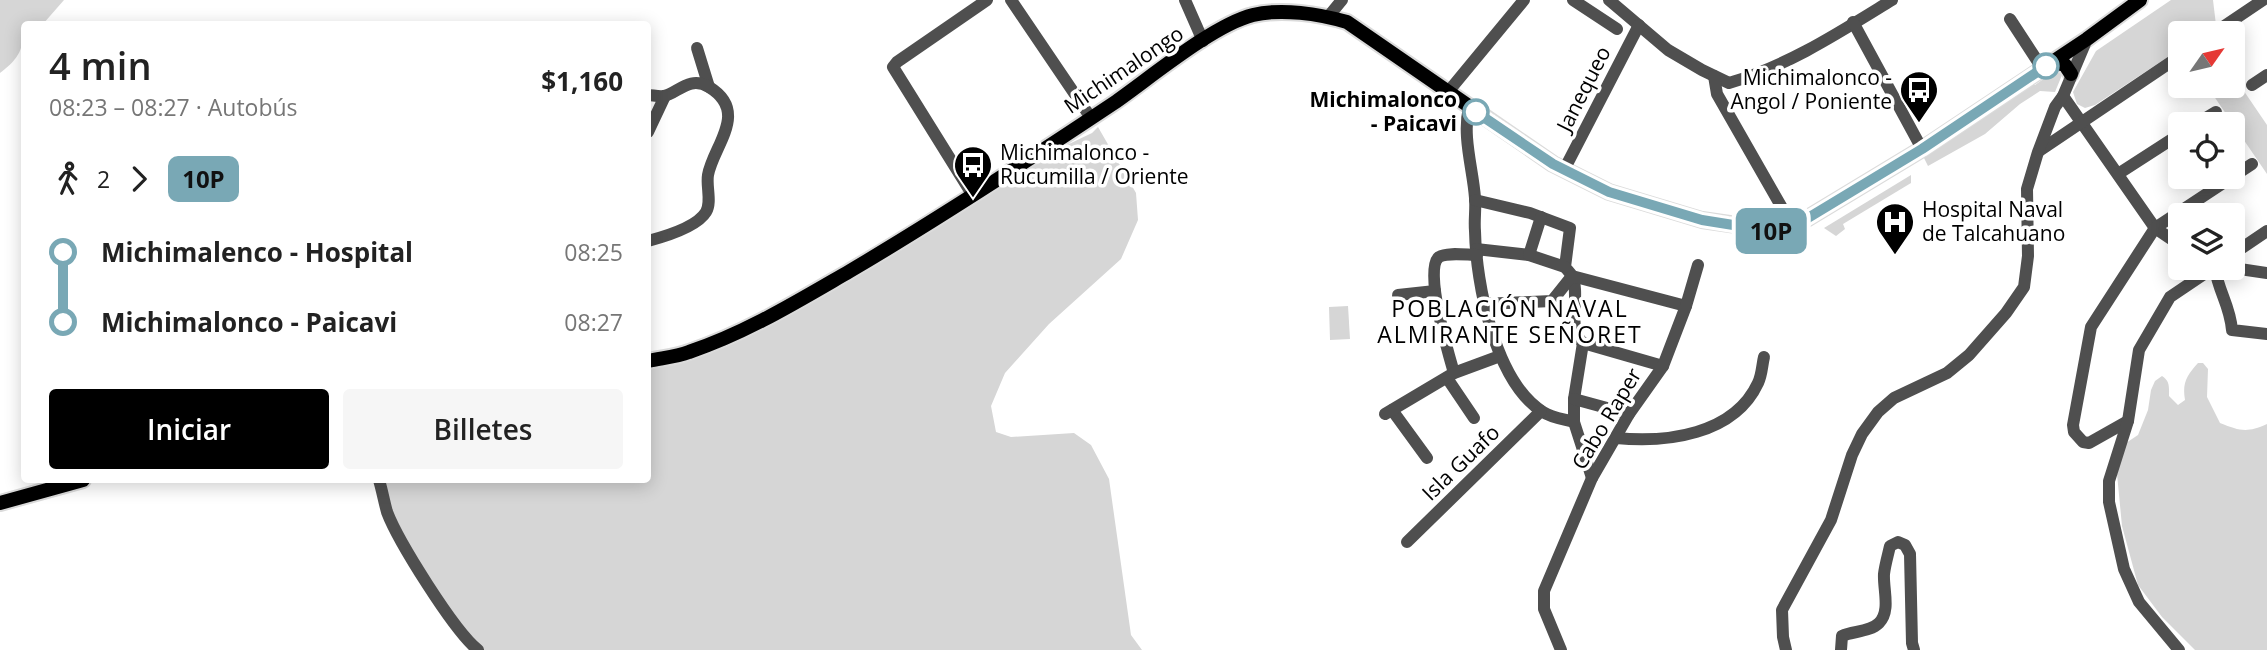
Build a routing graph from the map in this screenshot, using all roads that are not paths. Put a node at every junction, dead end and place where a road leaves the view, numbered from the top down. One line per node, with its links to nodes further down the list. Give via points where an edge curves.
1 (987, 0): 41 (street, via 893,68)
2 (1011, 0): 32 (street)
3 (1185, 0): 18 (street)
4 (1342, 0): 11 (street)
5 (1524, 0): 27 (street)
6 (1573, 0): 16 (street)
7 (1609, 0): 15 (street)
8 (1892, 0): 14 (street)
9 (2140, 0): 17 (main road, Michimalongo)
10 (2263, 0): 13 (street)
11 (1328, 17): 18 (main road, Michimalongo, via 1254,15); 27 (main road, Michimalongo, via 1347,22)
12 (2010, 19): 21 (street)
13 (2232, 21)
14 (1853, 22): 24 (street, via 1759,74 1729,83); 36 (street)
15 (1639, 26): 24 (street, via 1668,50); 39 (street, Janequeo)
16 (1617, 29)
17 (2087, 39): 21 (main road, Michimalongo); 22 (street)
18 (1203, 41): 32 (main road, Michimalongo)
19 (697, 48): 26 (street)
20 (2168, 64): 33 (street)
21 (2047, 65): 22 (main road, via 2065,65); 36 (main road, Michimalongo)
22 (2071, 74): 30 (street)
23 (2267, 75): 25 (street)
24 (1714, 76): 44 (street, via 1717,94)
25 (2252, 85)
26 (713, 91): 29 (street, via 689,84); 48 (street, via 724,102 728,123 708,176 706,212 676,232)
27 (1448, 92): 31 (main road, Michimalongo)
28 (651, 95): 29 (street)
29 (665, 96): 34 (street)
30 (2063, 96): 33 (street); 37 (street)
31 (1469, 107): 39 (main road, Michimalongo); 42 (street)
32 (1091, 118): 41 (main road, Michimalongo)
33 (2081, 122): 37 (street); 40 (street)
34 (651, 126)
35 (2168, 142): 40 (street)
36 (1922, 149): 44 (main road, Michimalongo)
37 (2038, 152): 84 (street, via 2027,189 2024,287 1957,366 1894,398 1862,434 1831,520 1782,610)
38 (2252, 164): 45 (street)
39 (1564, 170): 44 (main road, Michimalongo, via 1609,192 1702,220 1777,232)
40 (2118, 174): 45 (street)
41 (972, 194): 66 (main road, Michimalongo, via 906,239 792,305 688,353)
42 (1475, 200): 43 (street); 50 (street)
43 (1541, 217): 51 (street); 54 (street, via 1570,228)
44 (1793, 227)
45 (2155, 228): 47 (street); 73 (street, via 2091,327 2073,425 2078,438 2089,443)
46 (2267, 231): 49 (street)
47 (2168, 236)
48 (651, 239)
49 (2245, 246)
50 (1476, 252): 51 (street); 58 (street, via 1436,259); 60 (street)
51 (1530, 255): 54 (street)
52 (1698, 265): 61 (street, Cabo Raper)
53 (2245, 269): 55 (street)
54 (1568, 272): 60 (street, via 1552,301); 61 (street); 63 (street, via 1576,306 1576,333)
55 (2267, 272)
56 (2196, 280): 73 (street, via 2170,297 2139,351)
57 (2217, 280): 62 (street, via 2232,330)
58 (1435, 291): 59 (street); 68 (street)
59 (1398, 295)
60 (1483, 304): 64 (street)
61 (1686, 306): 67 (street, Cabo Raper)
62 (2267, 334)
63 (1583, 343): 67 (street); 69 (street)
64 (1500, 356): 68 (street); 70 (street, via 1519,388)
65 (1764, 356): 75 (street, via 1758,383 1723,422 1661,440)
66 (651, 360)
67 (1663, 366): 71 (street, Cabo Raper)
68 (1450, 376): 72 (street); 76 (street, via 1389,412)
69 (1574, 399): 71 (street); 74 (street)
70 (1541, 411): 74 (street); 81 (street, Isla Guafo)
71 (1629, 414): 75 (street, Cabo Raper)
72 (1474, 418)
73 (2129, 421): 87 (street, via 2109,481 2117,542 2139,602)
74 (1574, 422): 77 (street)
75 (1616, 438): 77 (street, Cabo Raper)
76 (1427, 458)
77 (1592, 478): 83 (street, Cabo Raper, via 1544,591 1544,609)
78 (72, 483): 80 (main road)
79 (380, 483): 82 (street, via 400,537 441,603)
80 (0, 503)
81 (1407, 542)
82 (478, 650)
83 (1561, 650)
84 (1786, 650)
85 (1841, 650): 86 (street, via 1842,636 1879,623 1885,613 1884,573 1890,546 1898,542 1910,554)
86 (1914, 650)
87 (2179, 650)

